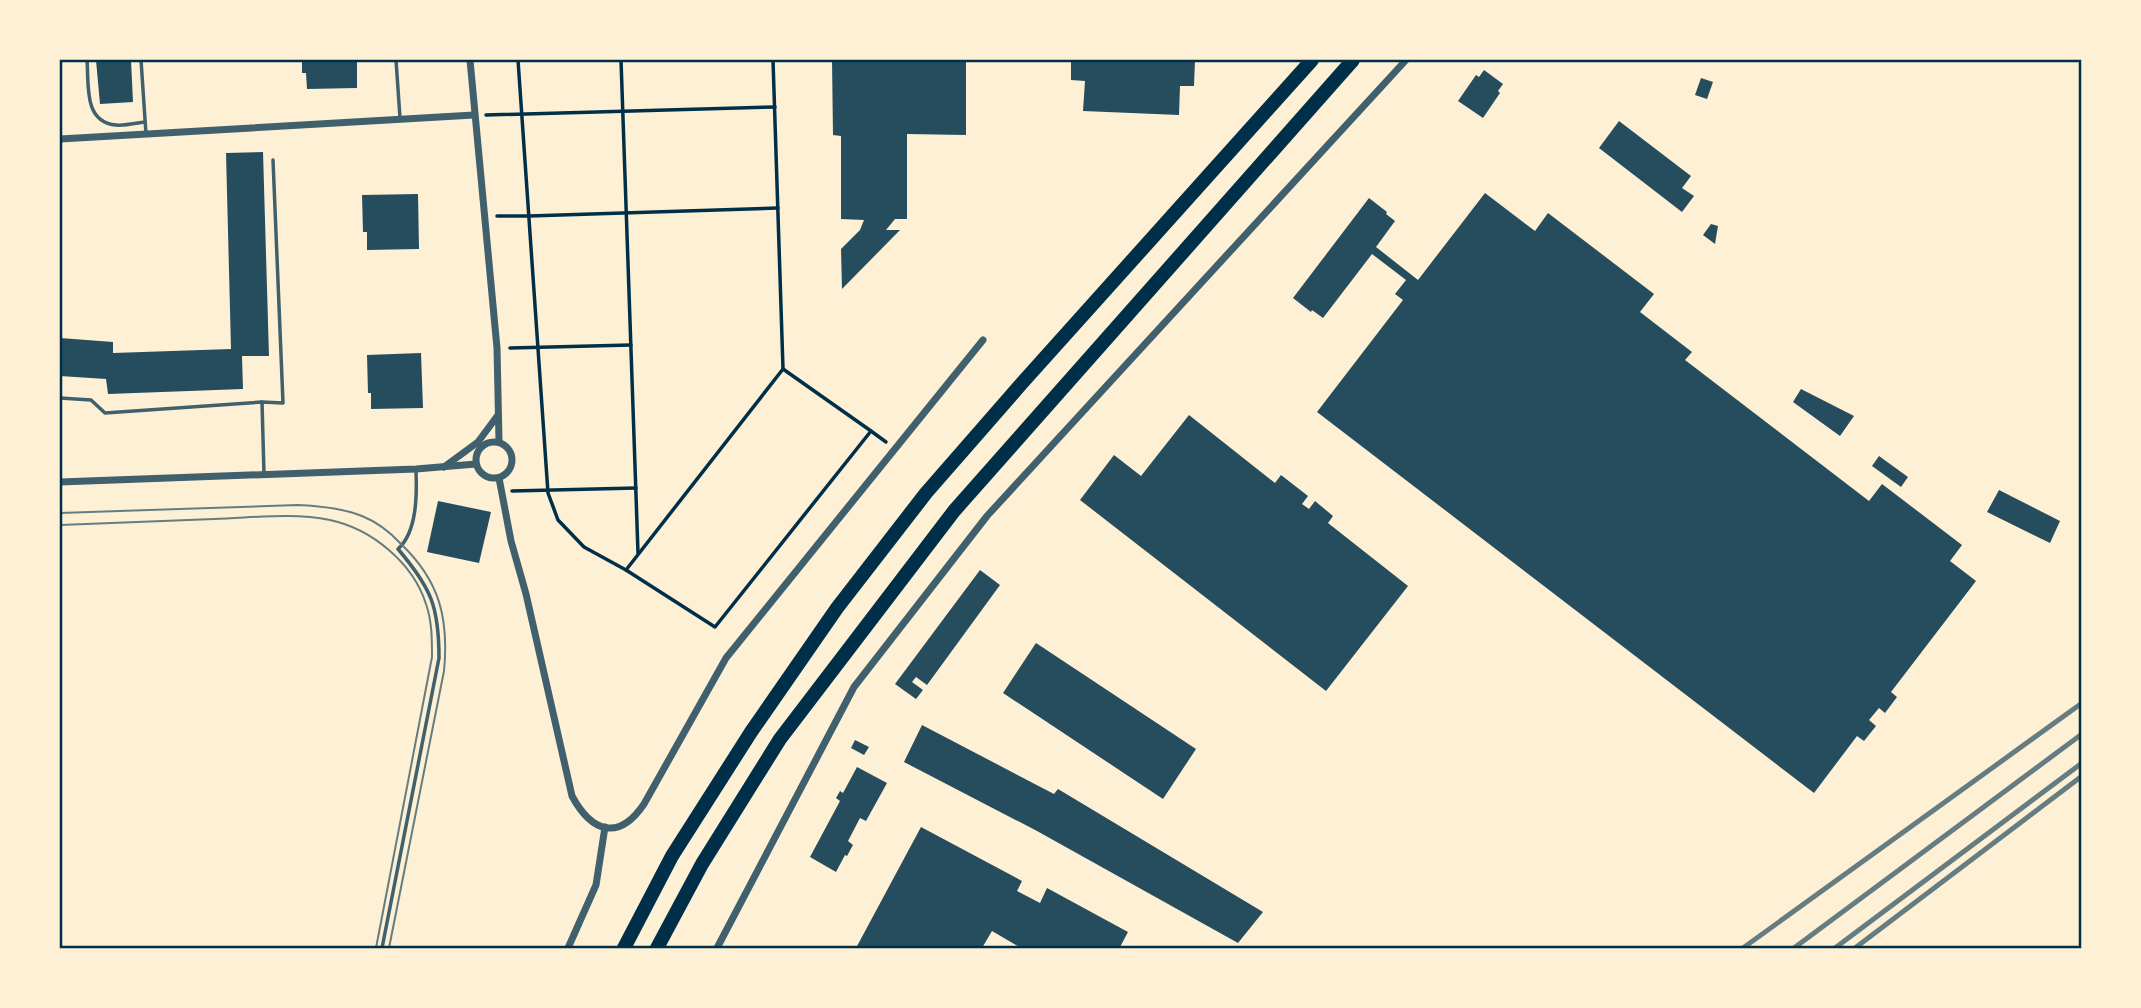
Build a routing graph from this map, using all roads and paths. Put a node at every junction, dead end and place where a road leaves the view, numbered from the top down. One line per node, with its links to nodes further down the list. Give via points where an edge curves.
1 (87, 60): 16 (lane, via 91,110 98,118 116,125)
2 (141, 60): 16 (lane)
3 (396, 60): 15 (lane)
4 (470, 60): 14 (street)
5 (518, 60): 13 (path)
6 (621, 60): 12 (path)
7 (773, 60): 11 (path)
8 (1312, 60): 49 (highway, via 935,483 845,597 672,856)
9 (1353, 60): 50 (highway, via 954,510 780,739 702,864)
10 (1406, 60): 51 (street, via 986,516 854,687)
11 (775, 107): 12 (path); 20 (path)
12 (622, 110): 13 (path); 21 (path)
13 (521, 113): 14 (path); 23 (path)
14 (474, 115): 15 (street); 22 (street)
15 (401, 120): 17 (street)
16 (145, 122): 17 (lane)
17 (146, 134): 18 (street)
18 (60, 139)
19 (273, 160): 30 (lane, via 283,403)
20 (778, 208): 21 (path); 28 (path)
21 (626, 213): 23 (path); 25 (path)
22 (485, 216): 23 (path); 26 (street)
23 (528, 216): 27 (path)
24 (983, 340): 34 (street)
25 (631, 345): 27 (path); 41 (path)
26 (497, 348): 27 (path); 31 (street)
27 (538, 348): 43 (path)
28 (783, 369): 32 (path); 44 (path)
29 (60, 398): 30 (lane, via 91,400 105,413)
30 (262, 402): 38 (lane)
31 (498, 415): 33 (street); 36 (street, via 478,442)
32 (871, 430): 34 (path); 45 (path, via 715,626)
33 (499, 441): 35 (street, via 481,446); 39 (street, via 508,446 513,464)
34 (895, 449): 46 (street, via 726,658 637,814 624,825)
35 (476, 464): 36 (street); 39 (street, via 489,478)
36 (444, 467): 37 (street)
37 (416, 469): 38 (street); 47 (lane, via 410,532 398,549 431,597 439,658)
38 (264, 474): 40 (street)
39 (499, 478): 42 (street)
40 (60, 482)
41 (636, 488): 43 (path); 44 (path)
42 (502, 491): 43 (path); 46 (street, via 572,796 588,821)
43 (548, 492): 45 (path, via 558,520 584,547)
44 (638, 555): 45 (path)
45 (626, 570)
46 (605, 827): 48 (street, via 596,885)
47 (382, 948)
48 (568, 948)
49 (624, 948)
50 (657, 948)
51 (717, 948)

